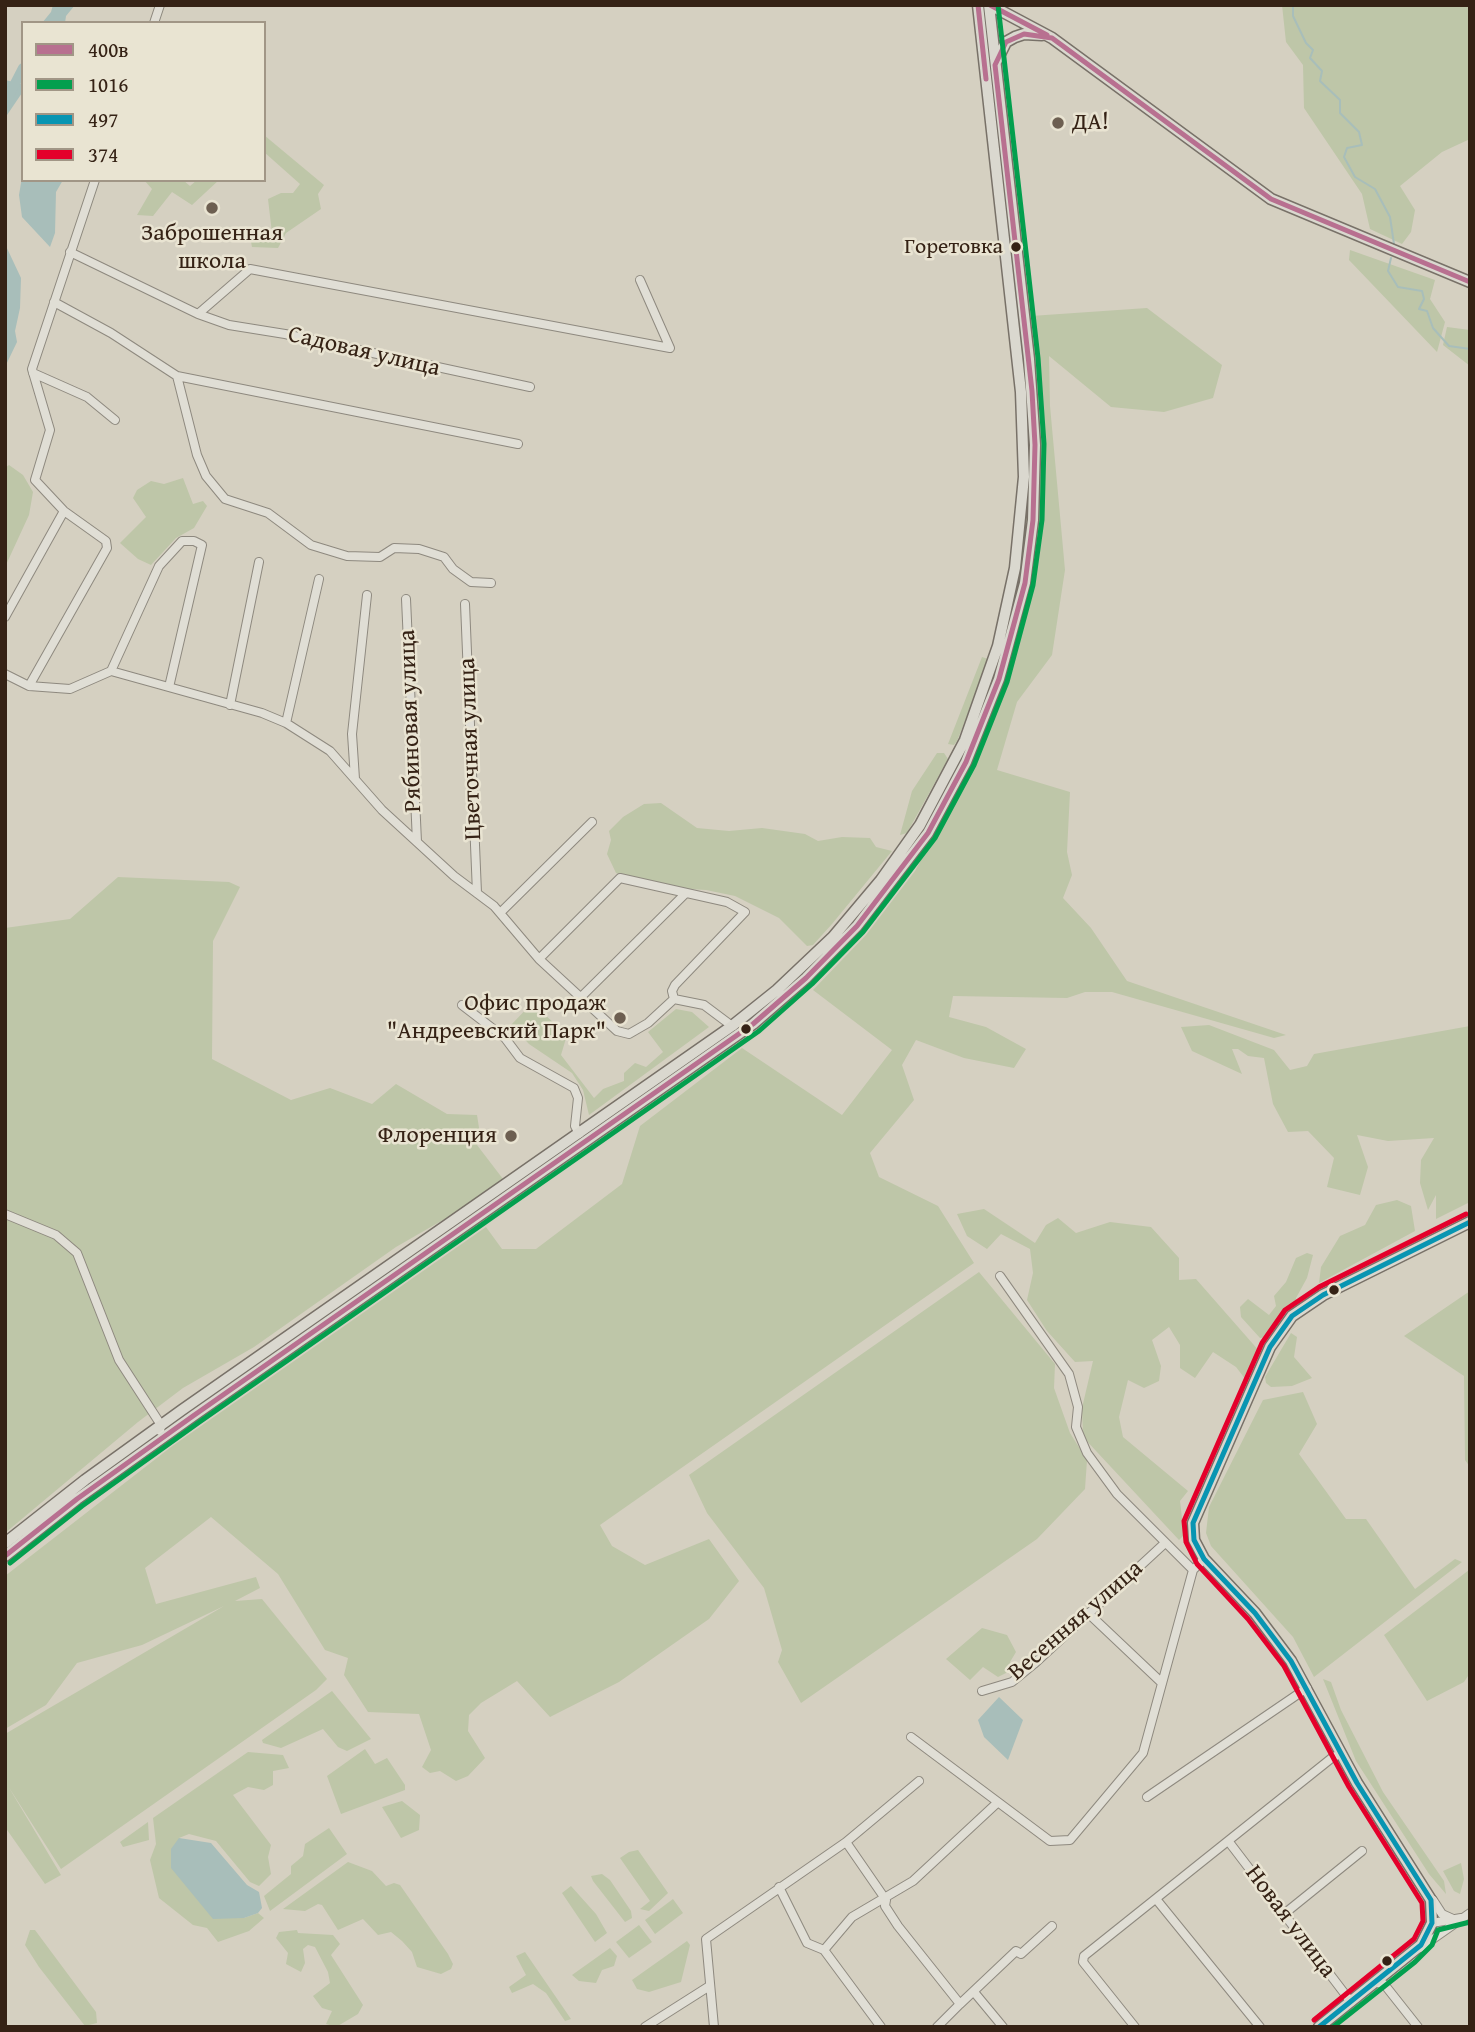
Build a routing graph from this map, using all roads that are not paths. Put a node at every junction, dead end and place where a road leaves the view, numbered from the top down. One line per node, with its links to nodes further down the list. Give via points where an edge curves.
1 (978, 5): 40 (main road, via 1024,450 1017,555 998,646 965,740 909,843 833,937)
2 (990, 5): 3 (main road); 4 (main road)
3 (1052, 38): 4 (main road, via 1034,33 1015,37 1006,42); 8 (main road, via 1271,199)
4 (995, 65): 46 (main road, via 1032,391 1033,520 1024,583 999,679 978,738 939,815 857,926 753,1024)
5 (94, 182): 6 (street)
6 (70, 251): 9 (street); 10 (street, Садовая улица)
7 (640, 280): 10 (street, via 670,348 250,269)
8 (1470, 282)
9 (54, 302): 11 (street); 12 (street)
10 (198, 314): 13 (street, Садовая улица, via 229,326)
11 (33, 373): 14 (street, via 86,397); 16 (street, via 50,430 35,480)
12 (177, 376): 15 (street); 19 (street, via 197,455 206,476 225,499 268,513 311,545 347,556 380,557 394,548 419,549 444,557 471,582)
13 (530, 387)
14 (115, 420)
15 (518, 444)
16 (64, 511): 23 (street); 26 (street, via 106,541 107,548)
17 (259, 562): 28 (street)
18 (319, 579): 29 (street)
19 (491, 583)
20 (367, 595): 30 (street, via 352,734)
21 (406, 599): 32 (street, Рябиновая улица)
22 (465, 604): 33 (street, Цветочная улица)
23 (5, 617)
24 (111, 671): 26 (street, via 70,689); 27 (street); 27 (street, via 159,566 182,541 202,545)
25 (5, 674): 26 (street)
26 (30, 686)
27 (169, 687): 28 (street)
28 (230, 705): 29 (street)
29 (286, 723): 30 (street, via 330,751)
30 (355, 779): 32 (street)
31 (592, 822): 35 (street)
32 (416, 842): 33 (street)
33 (477, 893): 35 (street)
34 (686, 893): 36 (street, via 620,878); 37 (street); 38 (street, via 727,902 745,912 675,985)
35 (500, 913): 36 (street)
36 (539, 959): 37 (street)
37 (580, 998): 38 (street, via 617,1031 629,1034)
38 (674, 999): 40 (street, via 704,1005)
39 (462, 1004): 41 (street, via 505,1038 520,1058 574,1088)
40 (732, 1026): 41 (main road)
41 (579, 1134): 45 (main road)
42 (5, 1214): 45 (street, via 56,1236 77,1253 120,1360)
43 (1470, 1222): 50 (main road, via 1323,1295 1292,1316 1270,1347 1195,1516 1193,1535)
44 (1000, 1276): 48 (street, via 1069,1374 1078,1407 1076,1427 1087,1453 1117,1494)
45 (161, 1425): 46 (street); 47 (main road)
46 (154, 1443): 49 (main road)
47 (5, 1543)
48 (1165, 1543): 51 (street); 52 (street, Весенняя улица)
49 (5, 1556)
50 (1204, 1559): 51 (street); 54 (main road, via 1267,1627)
51 (1193, 1570): 53 (street)
52 (1088, 1613): 53 (street); 55 (street, Весенняя улица, via 1012,1682)
53 (1162, 1683): 60 (street, via 1143,1753 1070,1840 1050,1841)
54 (1307, 1688): 57 (main road); 59 (street)
55 (982, 1691)
56 (911, 1737): 60 (street)
57 (1341, 1754): 62 (street, Новая улица); 65 (main road)
58 (919, 1781): 61 (street)
59 (1147, 1797)
60 (997, 1802): 66 (street, via 913,1881)
61 (846, 1842): 64 (street); 66 (street)
62 (1229, 1842): 67 (street, Новая улица); 68 (street, Новая улица)
63 (1362, 1850): 68 (street)
64 (779, 1887): 73 (street, via 807,1943); 76 (street, via 706,1939)
65 (1430, 1895): 69 (street, via 1442,1914); 71 (main road)
66 (886, 1899): 73 (street, via 852,1917); 79 (street, via 885,1906 898,1926)
67 (1156, 1899): 85 (street, Новая улица, via 1084,1956 1083,1962); 86 (street)
68 (1284, 1914): 78 (street, Новая улица)
69 (1456, 1919): 71 (street); 72 (street, via 1470,1913)
70 (1052, 1926): 77 (street, via 1021,1954 1016,1951)
71 (1432, 1926): 72 (street); 74 (main road)
72 (1444, 1932): 74 (street)
73 (824, 1950): 82 (street)
74 (1409, 1956): 75 (main road)
75 (1376, 1983): 78 (main road); 88 (street, via 1384,1984)
76 (708, 1987): 80 (street); 81 (street)
77 (974, 1992): 79 (street); 84 (street)
78 (1351, 2002): 87 (main road)
79 (960, 2004): 83 (street)
80 (645, 2027)
81 (714, 2027)
82 (881, 2027)
83 (937, 2027)
84 (1003, 2027)
85 (1135, 2027)
86 (1260, 2027)
87 (1319, 2027)
88 (1418, 2027)

